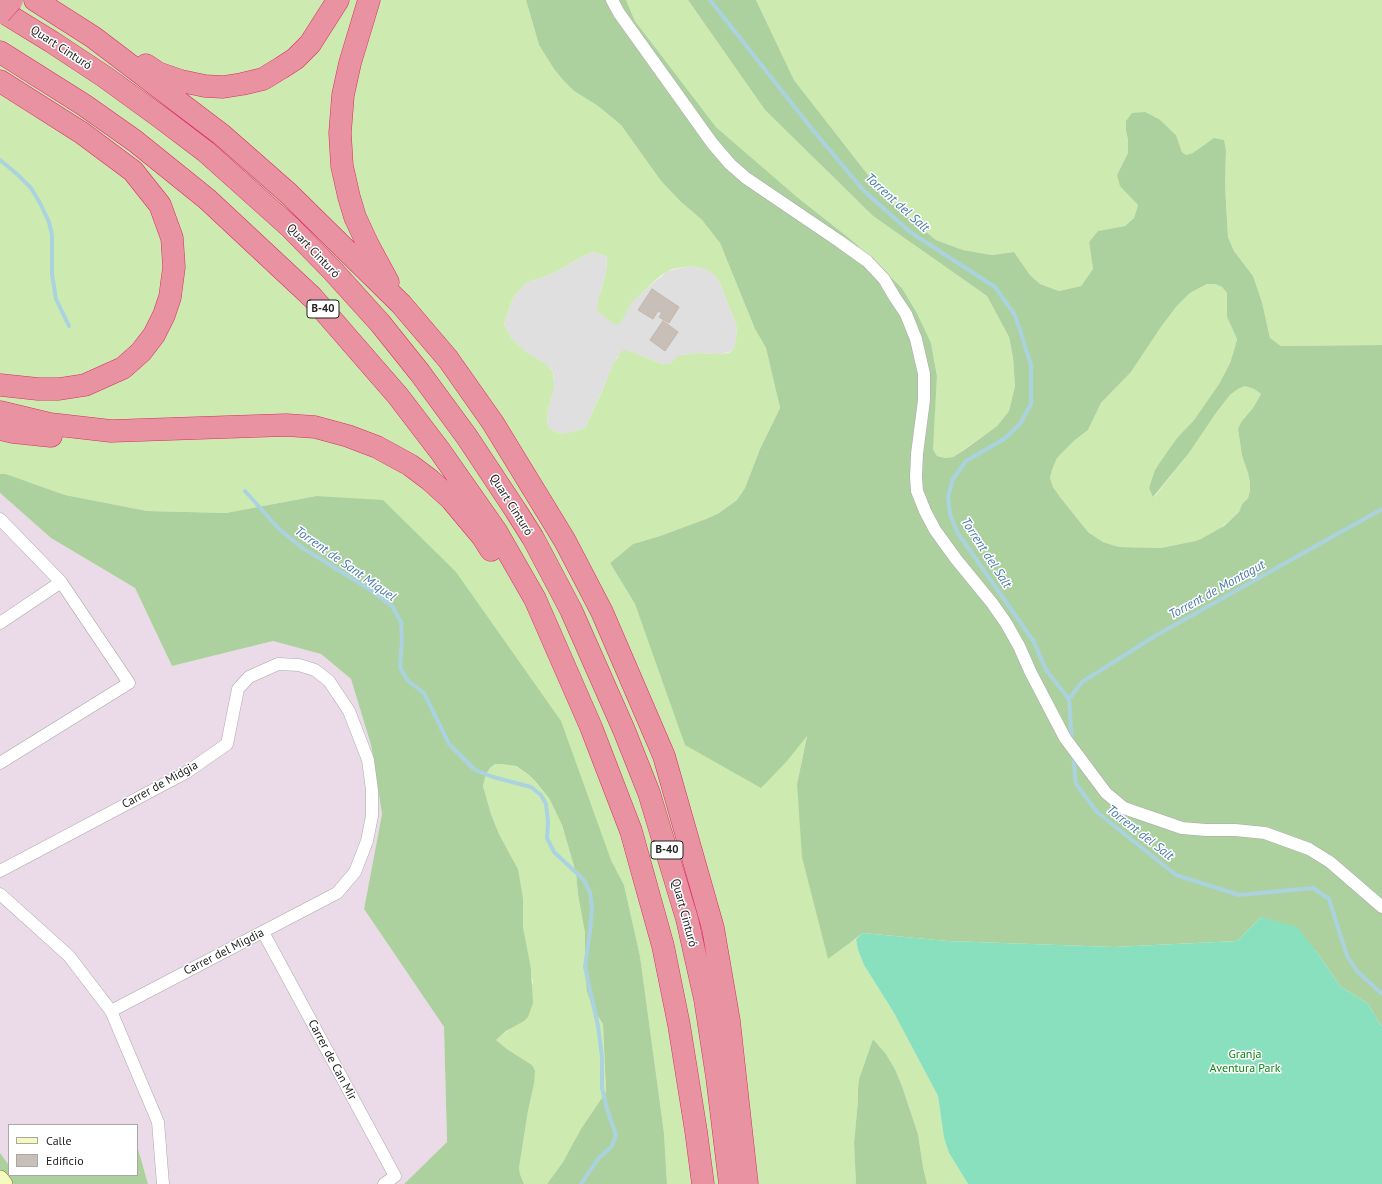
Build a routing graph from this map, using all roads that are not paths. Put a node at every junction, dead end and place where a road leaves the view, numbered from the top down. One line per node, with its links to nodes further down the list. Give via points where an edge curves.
1 (12, 0): 7 (highway, bridge)
2 (35, 0): 8 (highway)
3 (338, 0): 8 (highway, via 310,44 295,59 263,78 223,87 181,81 158,73)
4 (369, 0): 11 (highway, via 350,63 344,95 340,133 342,166 355,217)
5 (612, 0): 24 (street, via 712,143 730,164 746,178 840,240 867,261 884,279 906,314 916,339 924,374 924,400 916,477 917,491 925,511 935,530 1006,623 1064,738 1106,793 1124,808 1182,828 1265,833 1309,849 1330,862)
6 (0, 10): 32 (highway, Quart Cinturó / B-40, via 105,77 160,117 205,151 290,227 380,323 420,373 467,437 516,511 571,610 624,730 651,801 687,919 704,999 717,1077)
7 (0, 13)
8 (93, 37): 11 (highway, via 222,135 288,193)
9 (0, 52): 19 (highway, B-40, via 135,141 207,199 312,297 398,396 445,457 496,531 535,599)
10 (0, 81): 12 (highway, via 82,133 133,172 160,205 172,238 174,267 170,297 154,335 141,352 123,368 85,385 59,389)
11 (401, 304): 33 (highway, via 448,359 493,423 565,541 602,612 664,756 713,928 729,1021)
12 (0, 385)
13 (0, 412): 15 (highway, via 50,424)
14 (0, 429): 15 (highway, via 81,437)
15 (111, 430): 19 (highway, via 286,425 315,427 377,447 410,465 451,499 482,536 532,617)
16 (0, 519): 17 (street)
17 (61, 582): 18 (street); 20 (street, via 129,683)
18 (0, 623)
19 (556, 650): 31 (highway, B-40, via 592,727 631,831 657,924 679,1025)
20 (0, 763)
21 (0, 871): 23 (street, Carrer de Midgia, via 187,772 227,744 238,689 249,677 278,664 299,665 315,670 335,689 349,711 368,760 372,816 367,841 354,872)
22 (0, 894): 26 (street, via 69,956)
23 (337, 894): 25 (street, Carrer del Migdia)
24 (1382, 907)
25 (263, 932): 26 (street, Carrer del Migdia); 30 (street, Carrer de Can Mir, via 395,1176)
26 (111, 1010): 29 (street, via 158,1122)
27 (0, 1179): 28 (street)
28 (4, 1184)
29 (164, 1184)
30 (384, 1184)
31 (703, 1184)
32 (730, 1184)
33 (747, 1184)

